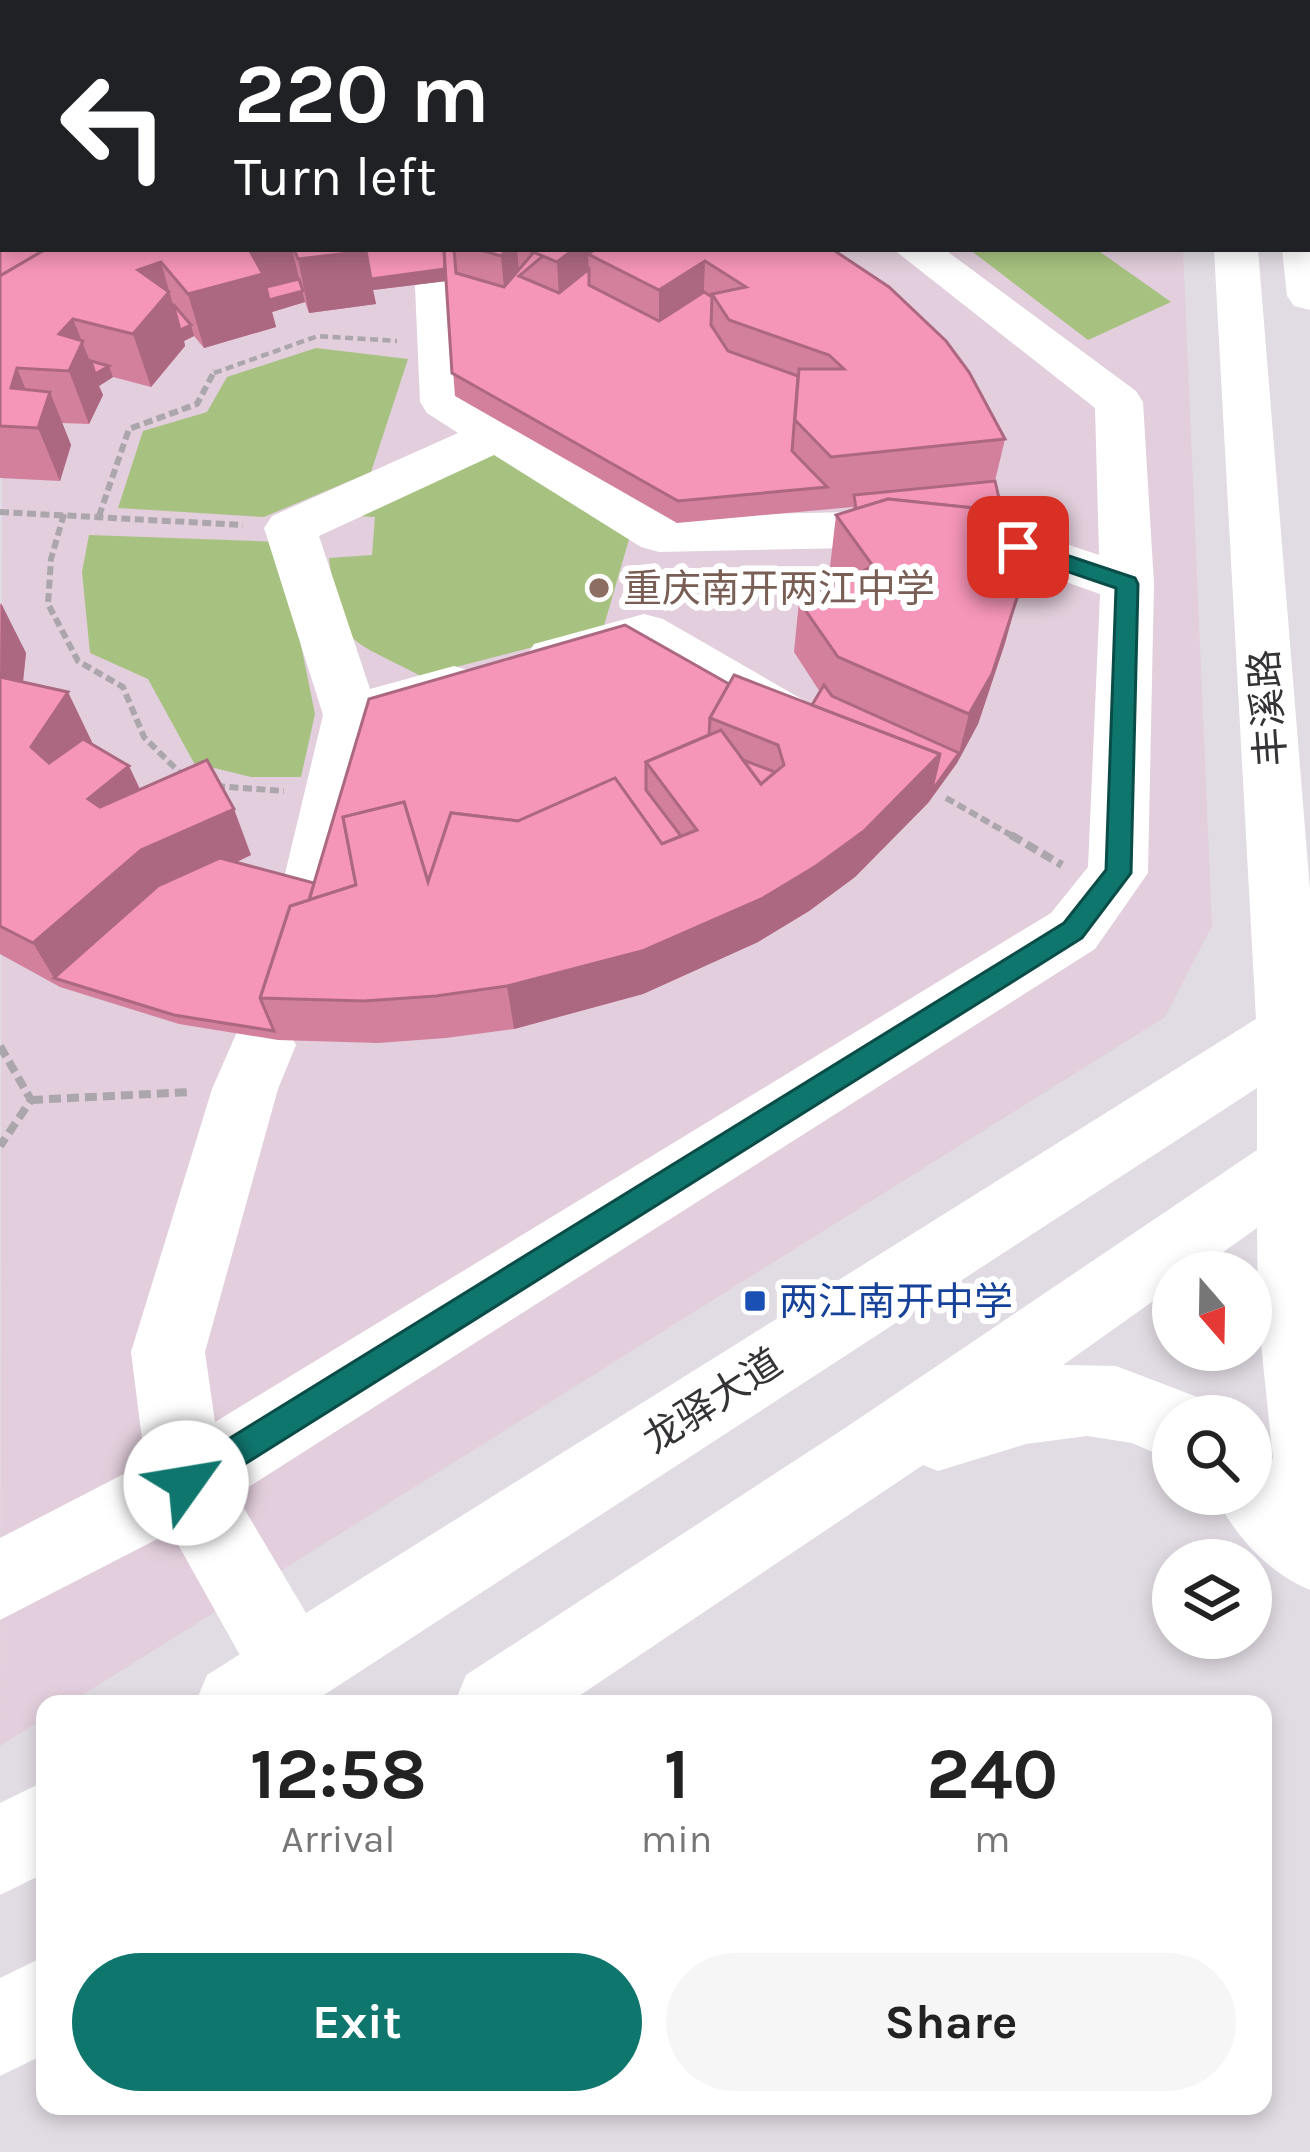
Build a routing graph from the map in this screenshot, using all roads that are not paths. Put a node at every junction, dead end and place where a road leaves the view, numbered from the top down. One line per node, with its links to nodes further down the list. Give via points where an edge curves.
1 (919, 252): 10 (main road, via 1119,402)
2 (1236, 252): 14 (main road, 丰溪路)
3 (1304, 252): 5 (main road)
4 (438, 286): 6 (main road, via 444,402)
5 (1310, 296)
6 (498, 434): 9 (main road); 11 (main road, via 290,528)
7 (850, 530): 9 (main road)
8 (1018, 547): 10 (main road)
9 (652, 584): 11 (main road); 12 (main road)
10 (1127, 584): 20 (main road, via 1118,873 1073,931)
11 (351, 715): 13 (main road)
12 (792, 720)
13 (313, 882)
14 (1299, 1026): 16 (main road, 丰溪路); 24 (main road, 龙驿大道)
15 (254, 1067): 20 (main road, via 168,1352)
16 (1300, 1160): 18 (main road); 19 (main road, 丰溪路, via 1294,1315)
17 (1152, 1412): 18 (main road, via 1104,1400 1036,1403)
18 (872, 1455): 25 (main road)
19 (1310, 1457)
20 (186, 1483): 23 (main road); 24 (main road)
21 (1272, 1510): 22 (main road)
22 (1310, 1551)
23 (0, 1580)
24 (264, 1686)
25 (509, 1695)
26 (36, 1830): 27 (main road)
27 (0, 1852)
28 (36, 2007): 29 (main road)
29 (0, 2030)

